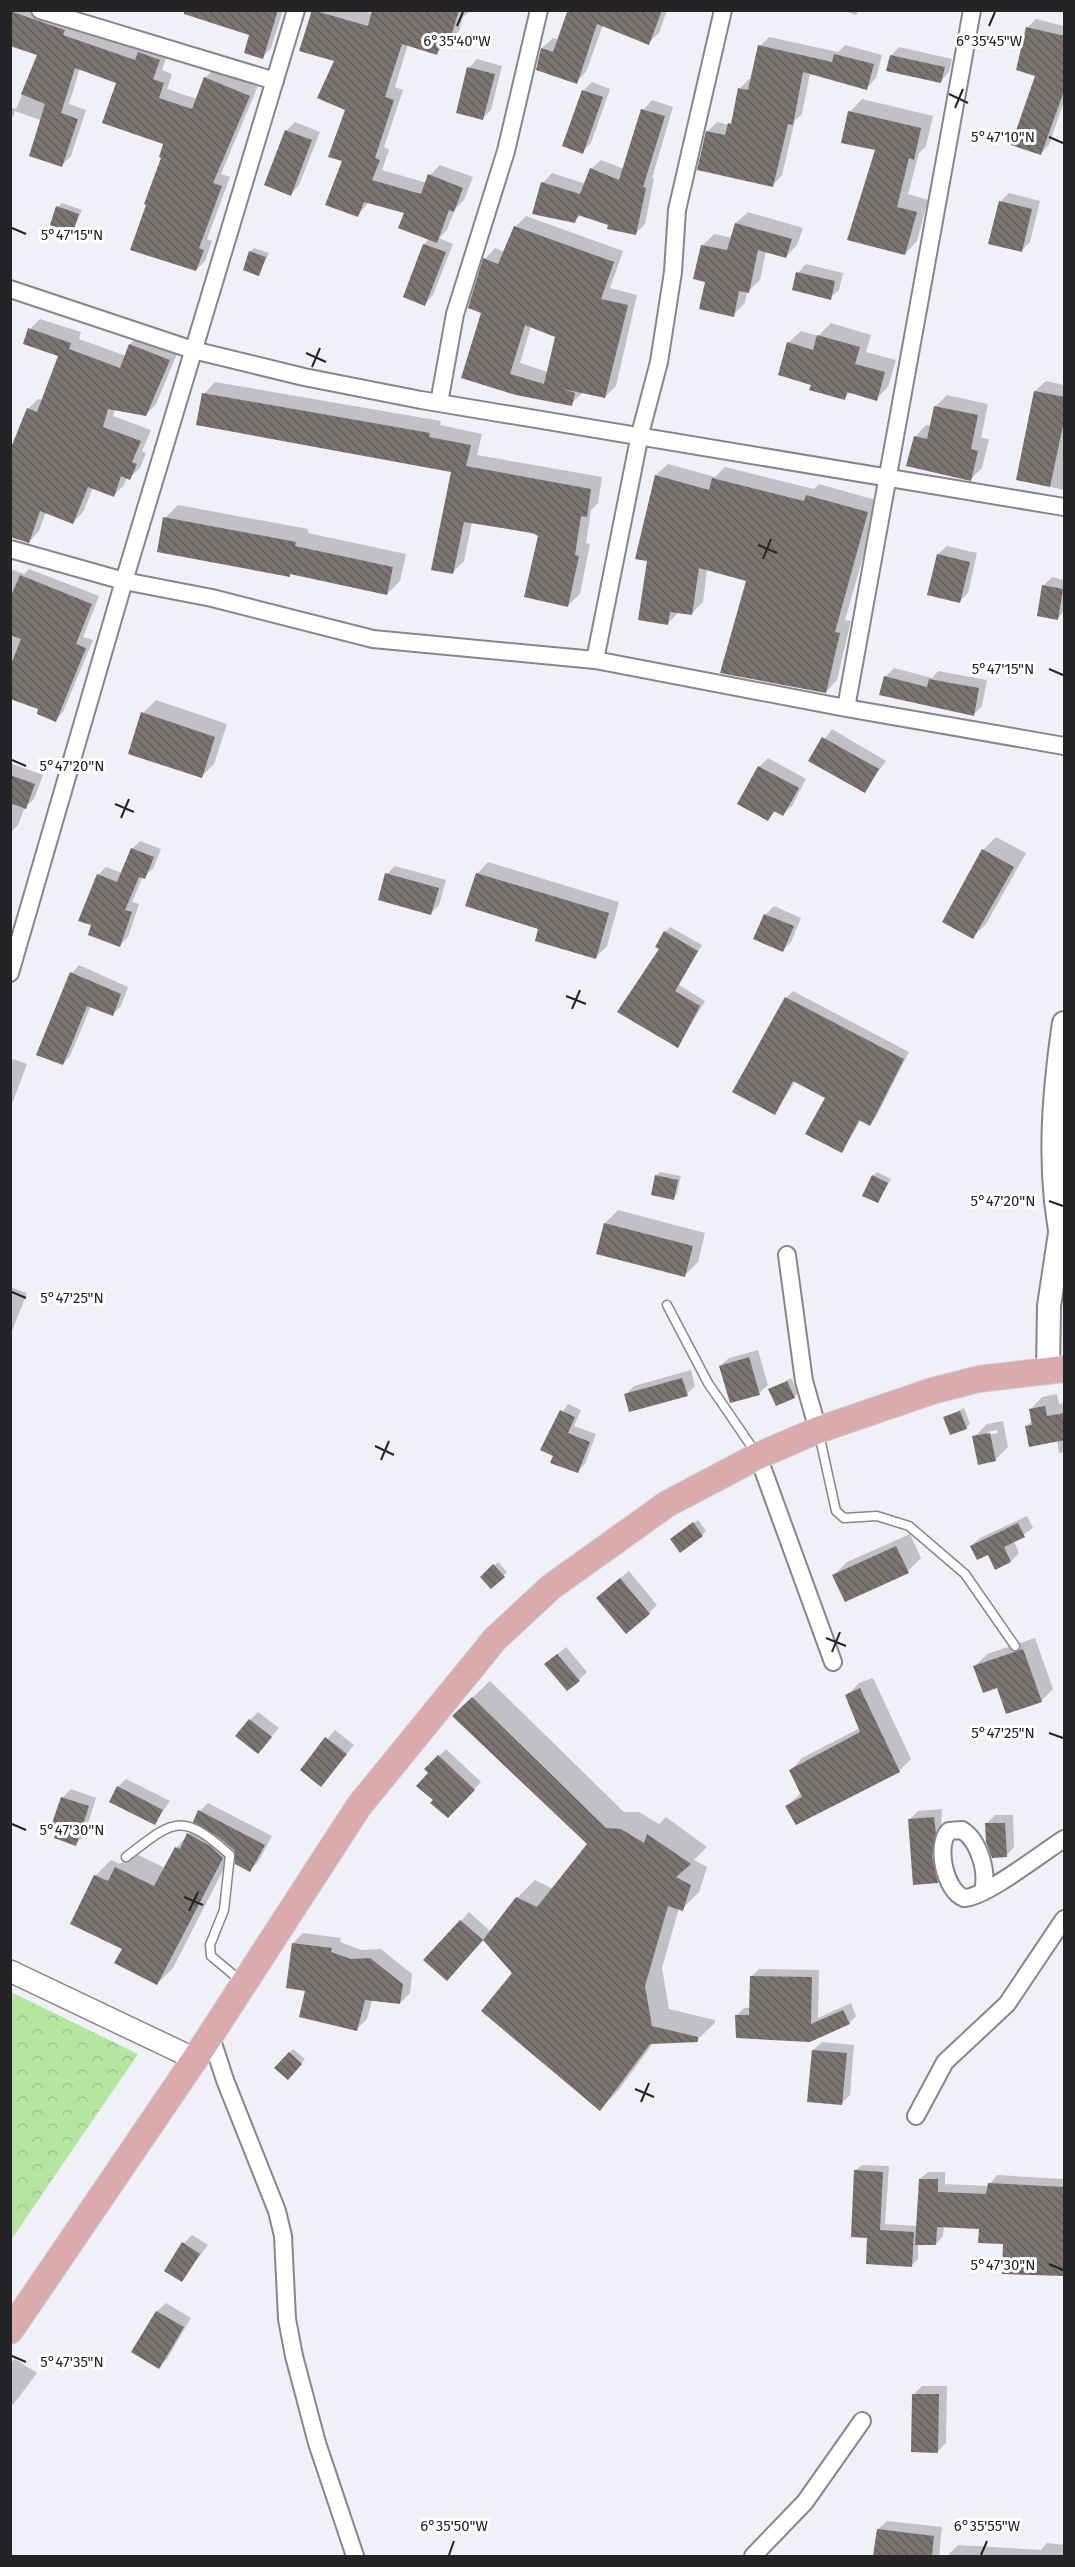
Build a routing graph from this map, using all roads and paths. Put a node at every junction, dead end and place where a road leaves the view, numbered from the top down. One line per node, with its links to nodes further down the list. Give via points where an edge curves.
1 (40, 10): 6 (street)
2 (296, 10): 7 (street)
3 (539, 10): 10 (street, via 506,151 454,314)
4 (723, 10): 11 (street, via 677,210 673,272 659,362)
5 (972, 10): 12 (street)
6 (66, 14): 7 (street)
7 (275, 81): 9 (street)
8 (10, 289): 9 (street)
9 (194, 350): 10 (street, via 304,377); 15 (street)
10 (439, 403): 11 (street)
11 (640, 434): 12 (street); 16 (street)
12 (888, 476): 13 (street); 17 (street)
13 (1065, 507)
14 (10, 549): 15 (street)
15 (124, 581): 16 (street, via 212,598 373,639); 19 (street)
16 (595, 660): 17 (street)
17 (846, 708): 18 (street)
18 (1065, 746)
19 (10, 973)
20 (1065, 1023): 21 (main road, via 1058,1069)
21 (1059, 1151): 22 (main road)
22 (1062, 1241): 25 (main road, via 1049,1306)
23 (787, 1255): 26 (street, via 804,1381)
24 (667, 1305): 27 (lane, via 708,1383)
25 (1056, 1369): 26 (main road, via 979,1379 932,1391)
26 (818, 1430): 27 (main road); 28 (lane, via 836,1511 844,1518 877,1516 909,1526 965,1574)
27 (758, 1456): 29 (street); 35 (main road, via 667,1504 551,1587 495,1639 358,1806)
28 (1015, 1646)
29 (833, 1662)
30 (1065, 1839): 32 (street)
31 (126, 1857): 35 (lane, via 165,1827 182,1825 204,1831 230,1855 224,1910 210,1945 211,1956)
32 (983, 1891)
33 (1065, 1919): 38 (street, via 1008,2004 945,2062)
34 (10, 1971): 37 (street)
35 (244, 1983): 36 (main road)
36 (210, 2034): 37 (main road); 41 (street, via 277,2211 283,2236 287,2319 294,2356 317,2443)
37 (195, 2059): 39 (main road)
38 (916, 2116)
39 (10, 2331)
40 (862, 2421): 42 (street, via 805,2502)
41 (355, 2556)
42 (753, 2556)

